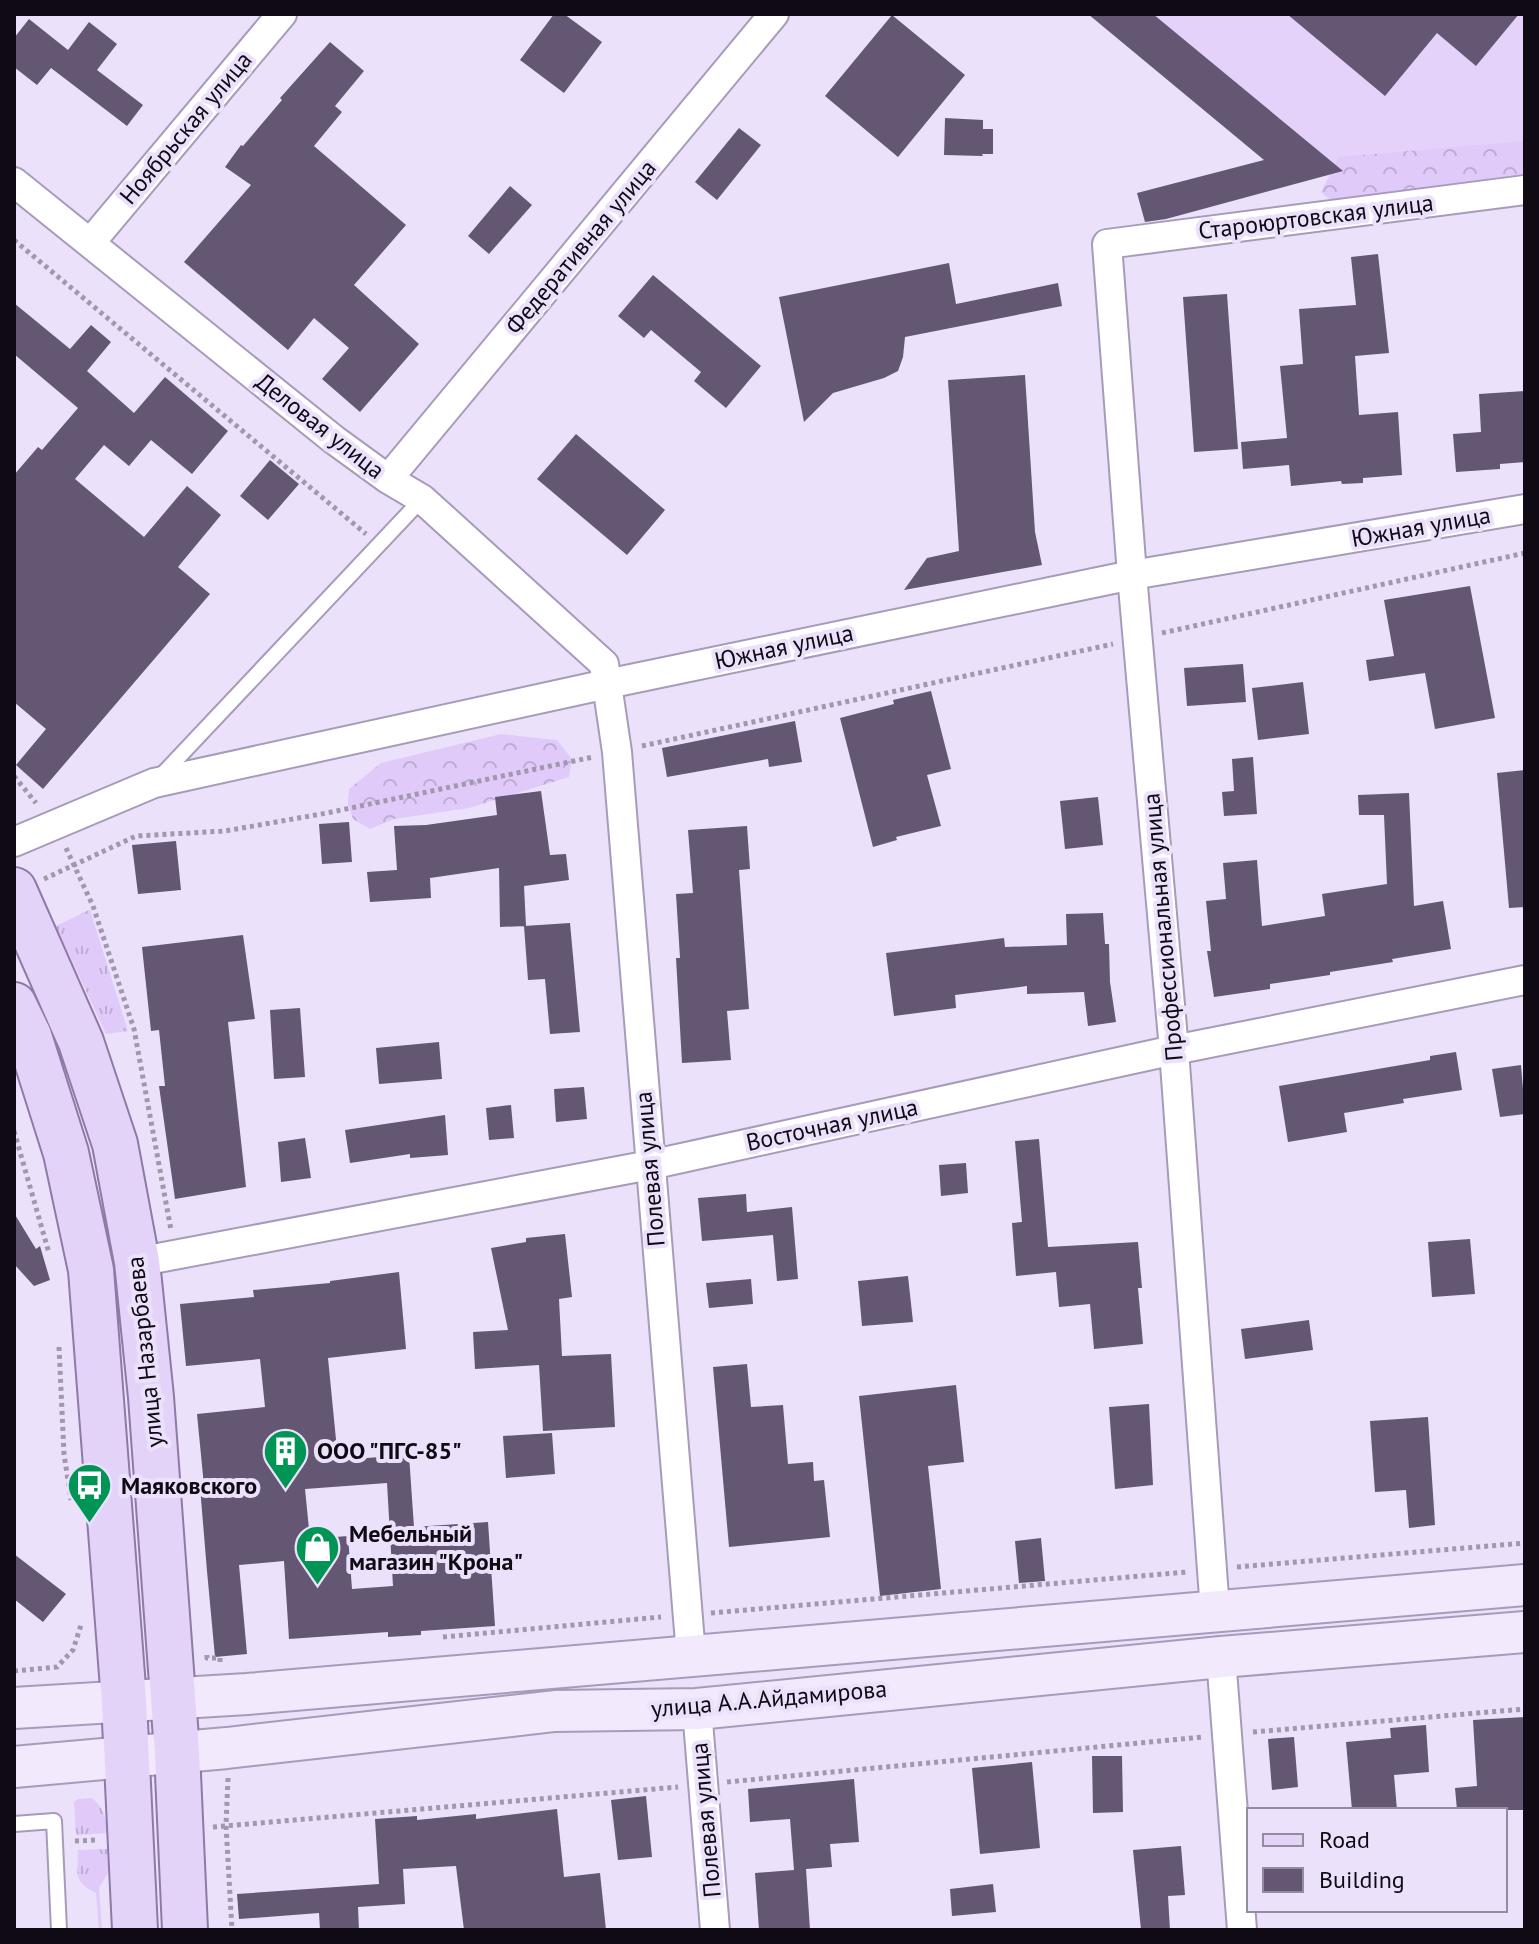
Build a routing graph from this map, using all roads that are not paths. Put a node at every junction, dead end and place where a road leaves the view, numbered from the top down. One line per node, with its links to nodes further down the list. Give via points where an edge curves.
1 (282, 14): 5 (street, Ноябрьская улица)
2 (774, 14): 7 (street, Федеративная улица)
3 (14, 182): 5 (street, Деловая улица)
4 (1525, 190): 6 (street, Староюртовская улица)
5 (90, 243): 7 (street, Деловая улица)
6 (1107, 244): 10 (street, Профессиональная улица)
7 (388, 479): 8 (street, Деловая улица)
8 (422, 499): 11 (street, Деловая улица, via 604,664); 12 (lane)
9 (1525, 509): 10 (street, Южная улица)
10 (1132, 575): 11 (street, Южная улица); 17 (street, Профессиональная улица)
11 (607, 684): 12 (street, Южная улица); 18 (street, Полевая улица)
12 (154, 783): 13 (street, Южная улица)
13 (14, 842)
14 (14, 890): 19 (main road, улица Назарбаева, via 96,1086 115,1144)
15 (1525, 980): 17 (street, Восточная улица)
16 (19, 1028): 27 (main road, улица Назарбаева, via 66,1153 91,1270)
17 (1174, 1050): 18 (street, Восточная улица); 21 (street, Профессиональная улица)
18 (650, 1165): 19 (street, Восточная улица); 23 (street, Полевая улица)
19 (137, 1262): 26 (main road, улица Назарбаева)
20 (1525, 1585): 21 (main road, улица А.А.Айдамирова)
21 (1215, 1611): 23 (main road, улица А.А.Айдамирова)
22 (1525, 1632): 24 (main road, улица А.А.Айдамирова)
23 (691, 1655): 25 (main road, улица А.А.Айдамирова)
24 (1221, 1657): 29 (main road, улица А.А.Айдамирова); 39 (street)
25 (553, 1668): 26 (main road, улица А.А.Айдамирова); 30 (main road)
26 (173, 1698): 27 (main road, улица А.А.Айдамирова); 31 (main road, улица Назарбаева)
27 (124, 1701): 28 (main road, улица А.А.Айдамирова); 32 (main road, улица Назарбаева)
28 (14, 1708)
29 (697, 1709): 30 (main road, улица А.А.Айдамирова); 38 (street, Полевая улица)
30 (555, 1711): 31 (main road, улица А.А.Айдамирова)
31 (177, 1752): 32 (main road, улица А.А.Айдамирова); 37 (main road, улица Назарбаева)
32 (128, 1757): 33 (main road, улица А.А.Айдамирова); 36 (main road, улица Назарбаева)
33 (14, 1767)
34 (14, 1824): 35 (lane, via 54,1821)
35 (59, 1930)
36 (135, 1930)
37 (185, 1930)
38 (715, 1930)
39 (1242, 1930)

